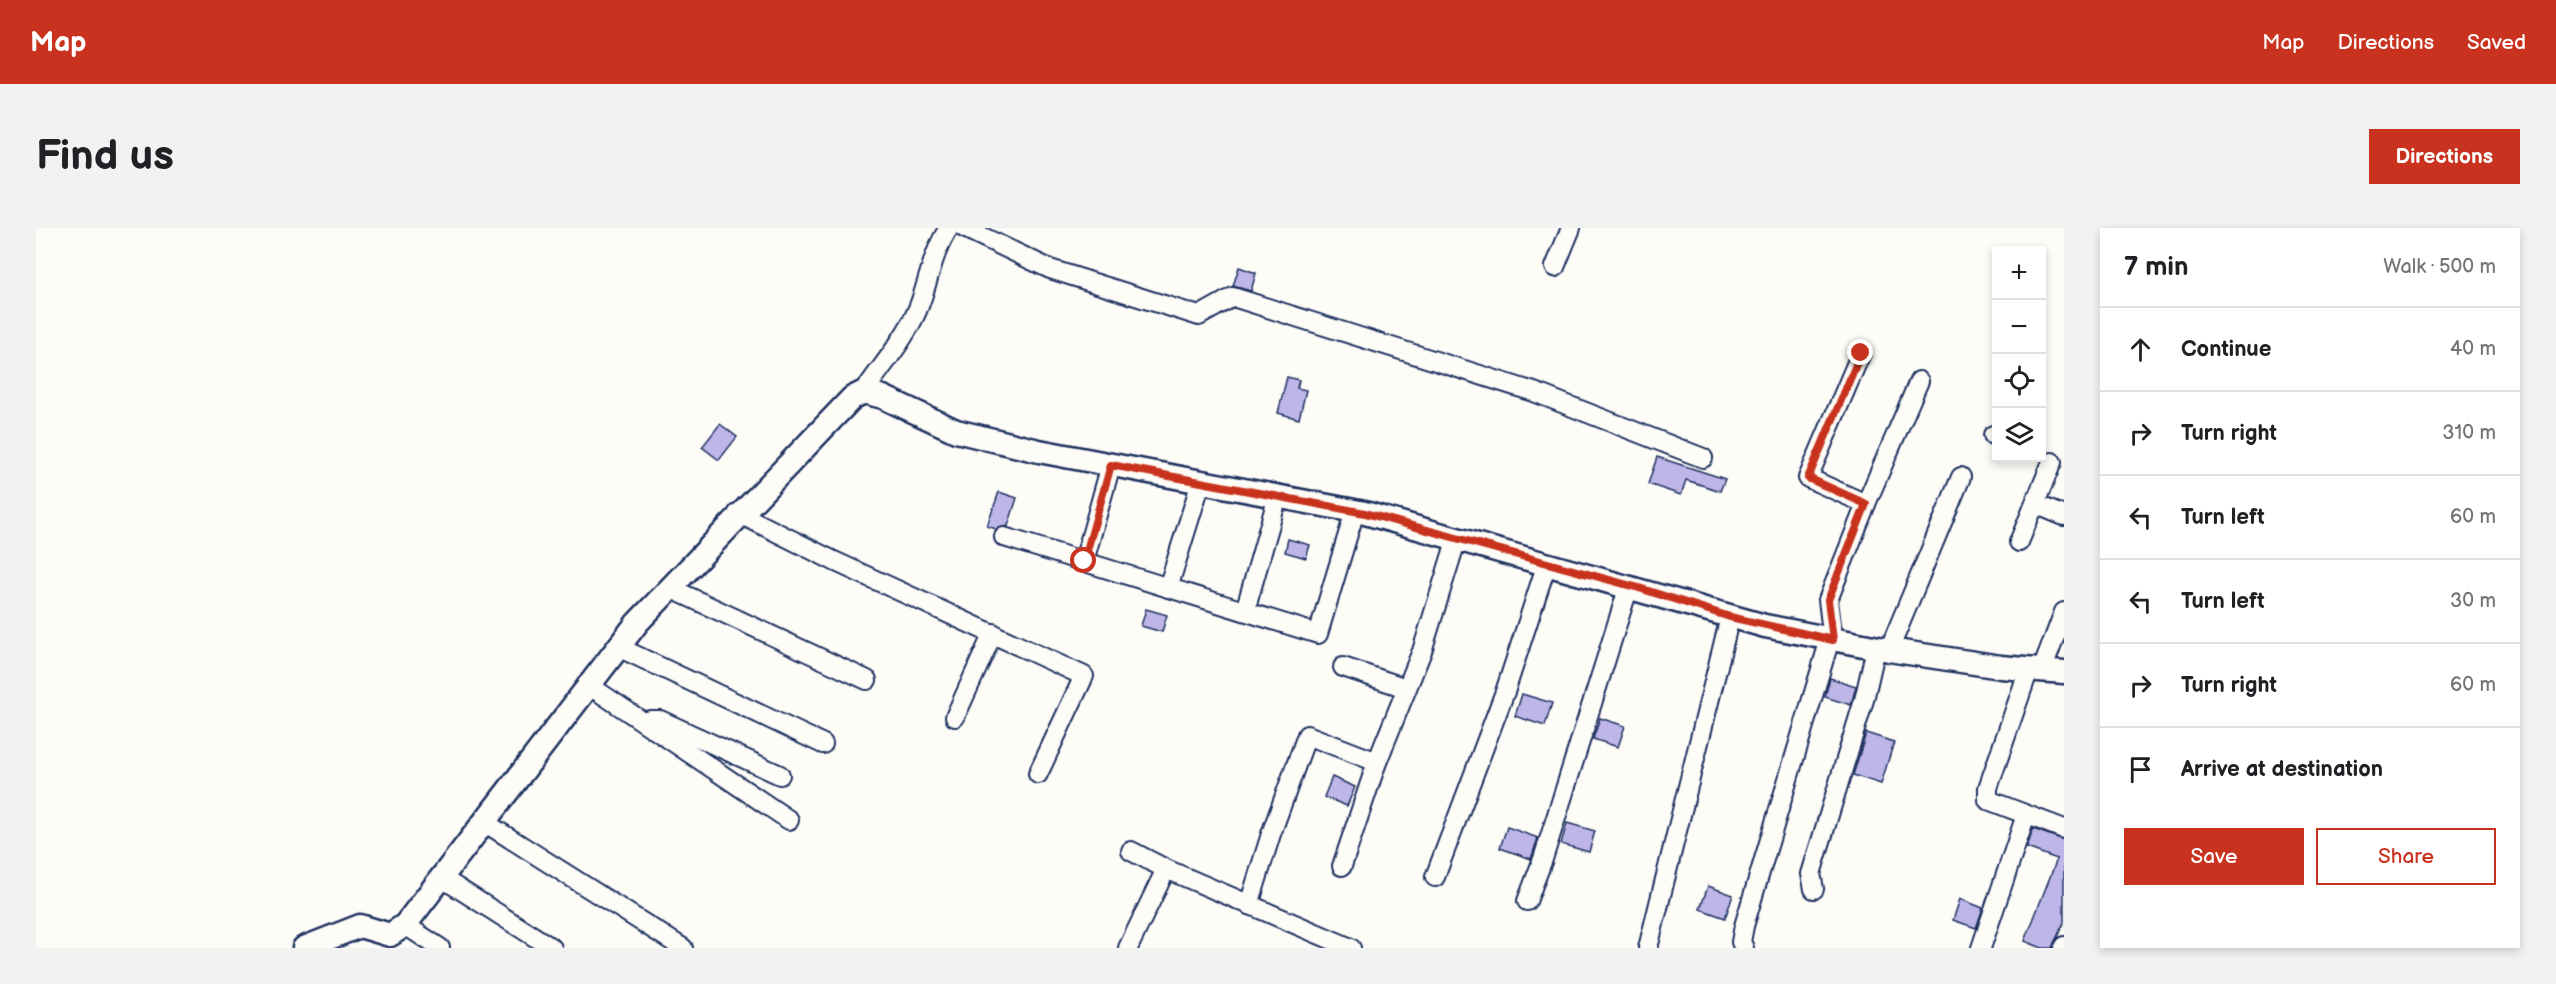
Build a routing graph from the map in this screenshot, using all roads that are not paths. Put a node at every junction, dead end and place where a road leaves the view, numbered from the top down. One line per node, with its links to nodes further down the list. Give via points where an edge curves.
1 (949, 228): 7 (street, via 935,254 909,326)
2 (964, 228): 8 (street, via 1050,269 1199,316 1233,297 1534,392)
3 (1571, 228): 4 (street)
4 (1555, 267)
5 (1861, 353): 14 (street, via 1808,478)
6 (1919, 381): 14 (street)
7 (864, 392): 10 (street, via 957,431); 17 (street, via 852,398)
8 (1703, 458)
9 (2053, 462): 15 (street)
10 (1111, 465): 12 (street); 22 (street)
11 (1961, 477): 33 (street)
12 (1202, 482): 13 (street); 26 (street)
13 (1278, 496): 16 (street); 27 (street)
14 (1866, 504): 31 (street, via 1828,600)
15 (2035, 504): 18 (street); 21 (street)
16 (1355, 511): 20 (street); 27 (street, via 1318,634)
17 (738, 513): 25 (street); 30 (street)
18 (2064, 516)
19 (1004, 537): 22 (street)
20 (1457, 538): 23 (street); 38 (street, via 1422,651)
21 (2019, 542)
22 (1084, 561): 26 (street)
23 (1547, 563): 24 (street); 52 (street, via 1506,689)
24 (1629, 586): 29 (street); 55 (street)
25 (670, 588): 32 (street); 36 (street)
26 (1168, 588): 27 (street)
27 (1245, 611)
28 (2064, 612): 35 (street)
29 (1730, 617): 31 (street); 64 (street)
30 (993, 633): 39 (street); 43 (street, via 1084,676)
31 (1832, 639): 33 (street); 65 (street, via 1744,926)
32 (618, 647): 37 (street); 41 (street)
33 (1883, 649): 35 (street); 54 (street, via 1811,874)
34 (1343, 667): 38 (street)
35 (2045, 671): 45 (street, via 1988,788 1988,800)
36 (867, 680)
37 (587, 684): 40 (street); 47 (street)
38 (1406, 688): 42 (street)
39 (955, 717)
40 (641, 720): 44 (street, via 660,720); 46 (street)
41 (823, 744)
42 (1377, 762): 50 (street); 56 (street, via 1307,735 1270,834)
43 (1038, 774)
44 (780, 775)
45 (2026, 815): 48 (street); 66 (street)
46 (789, 820)
47 (484, 822): 53 (street); 61 (street)
48 (2064, 829)
49 (1131, 851): 51 (street)
50 (1342, 866)
51 (1166, 869): 56 (street); 62 (street)
52 (1435, 877)
53 (442, 878): 57 (street); 60 (street)
54 (1814, 889)
55 (1527, 901)
56 (1249, 905): 63 (street)
57 (405, 925): 58 (street, via 390,935 360,926); 59 (street)
58 (304, 948)
59 (440, 948)
60 (552, 948)
61 (683, 948)
62 (1128, 948)
63 (1351, 948)
64 (1648, 948)
65 (1744, 948)
66 (1982, 948)

